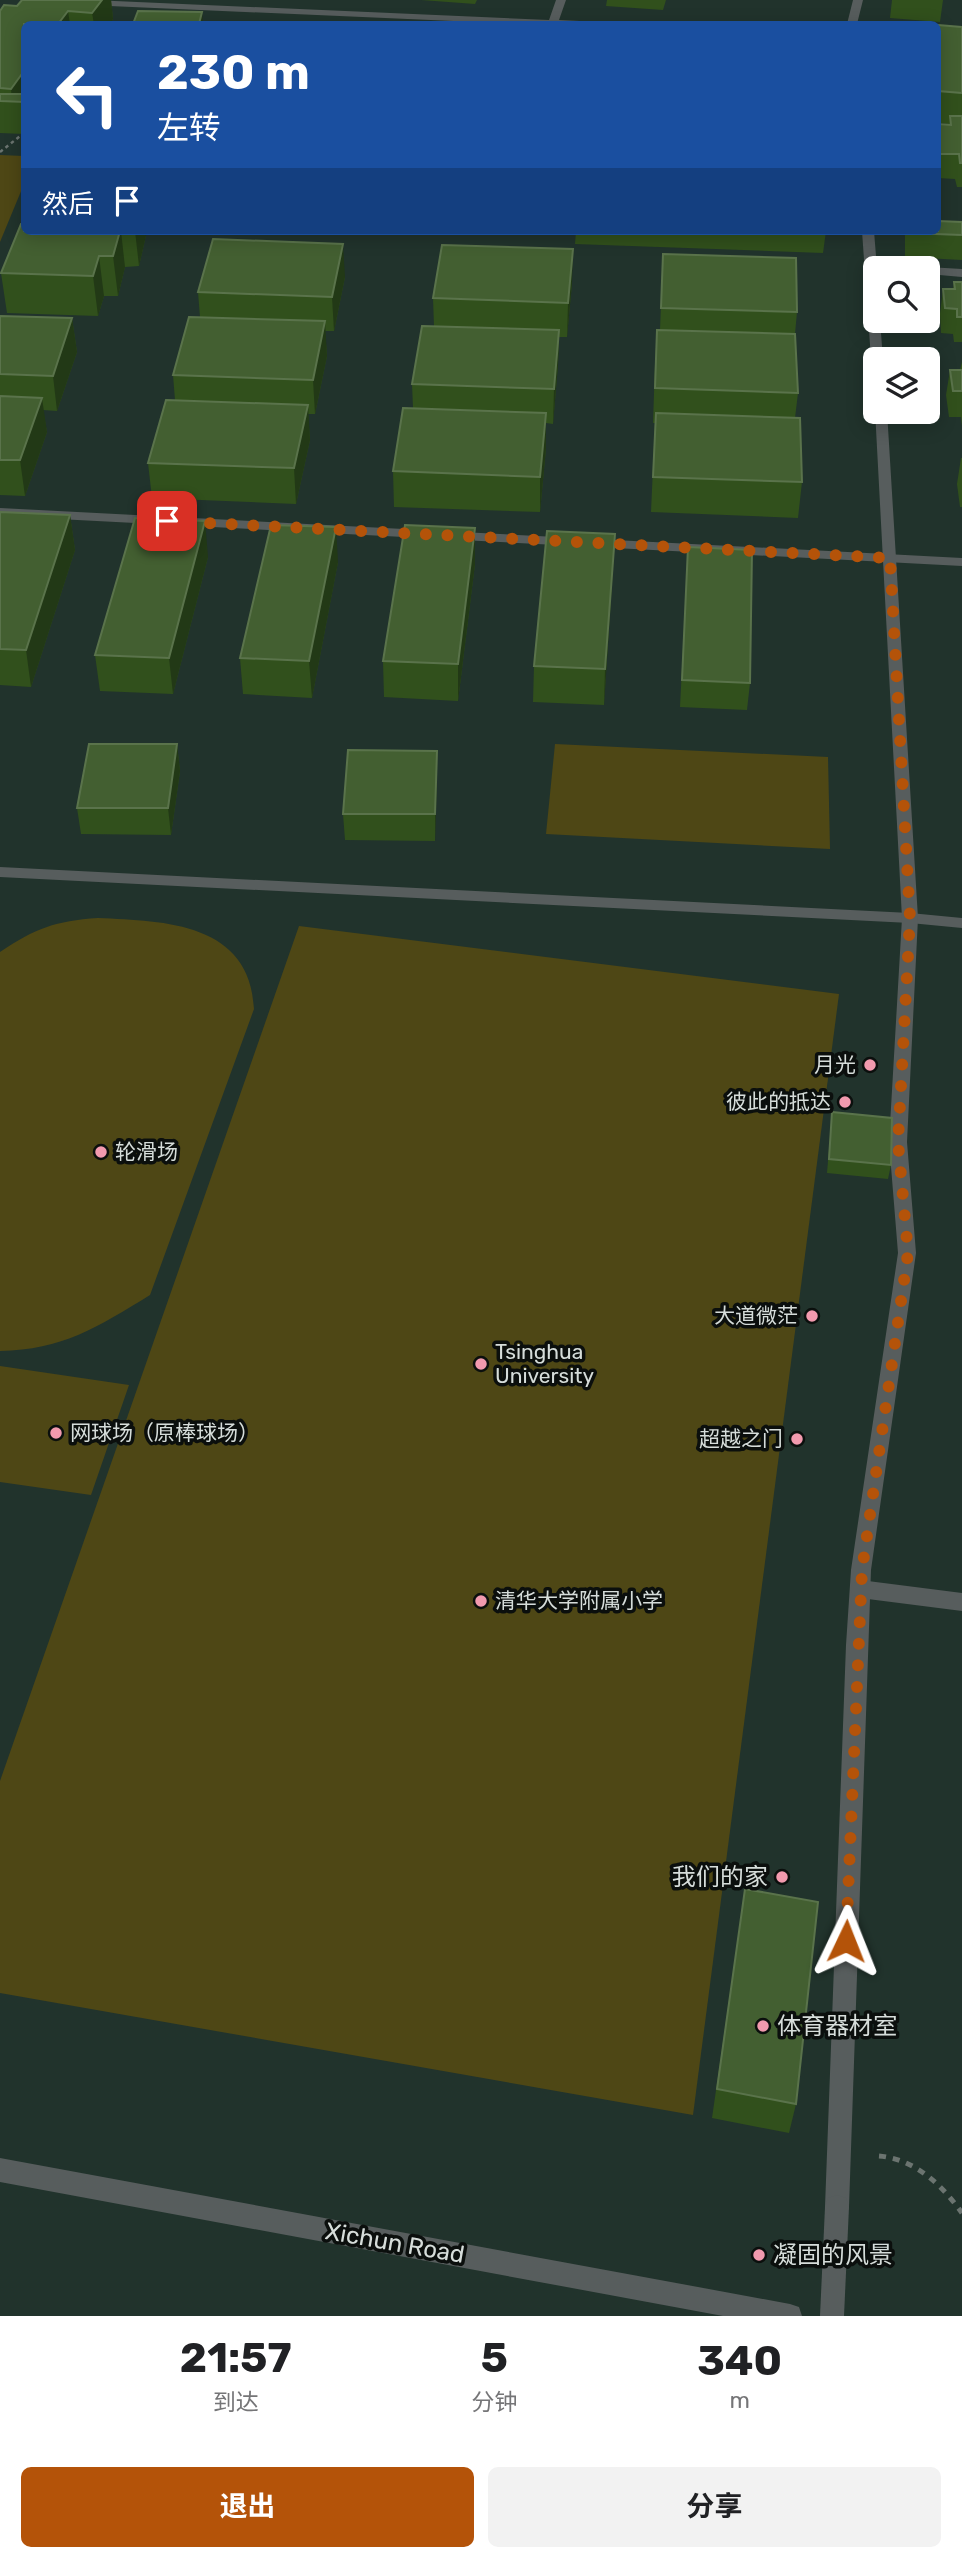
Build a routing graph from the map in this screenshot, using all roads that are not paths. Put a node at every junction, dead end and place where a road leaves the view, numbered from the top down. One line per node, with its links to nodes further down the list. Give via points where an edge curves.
1 (387, 0): 6 (street)
2 (561, 0): 9 (street)
3 (858, 0): 10 (street)
4 (82, 3): 5 (street)
5 (195, 4): 6 (street)
6 (380, 15): 7 (street)
7 (412, 20): 8 (street)
8 (459, 21)
9 (554, 21)
10 (853, 21)
11 (869, 235): 12 (street)
12 (871, 256)
13 (940, 272): 14 (street)
14 (962, 273)
15 (882, 424): 17 (street)
16 (0, 512): 17 (street)
17 (890, 558): 18 (street); 20 (street)
18 (962, 562)
19 (0, 872): 20 (street)
20 (910, 918): 21 (street); 22 (street, via 898,1142 908,1253)
21 (962, 923)
22 (860, 1589): 23 (street); 26 (street)
23 (962, 1602)
24 (0, 2170): 25 (street, Xichun Road)
25 (790, 2316)
26 (832, 2316)

